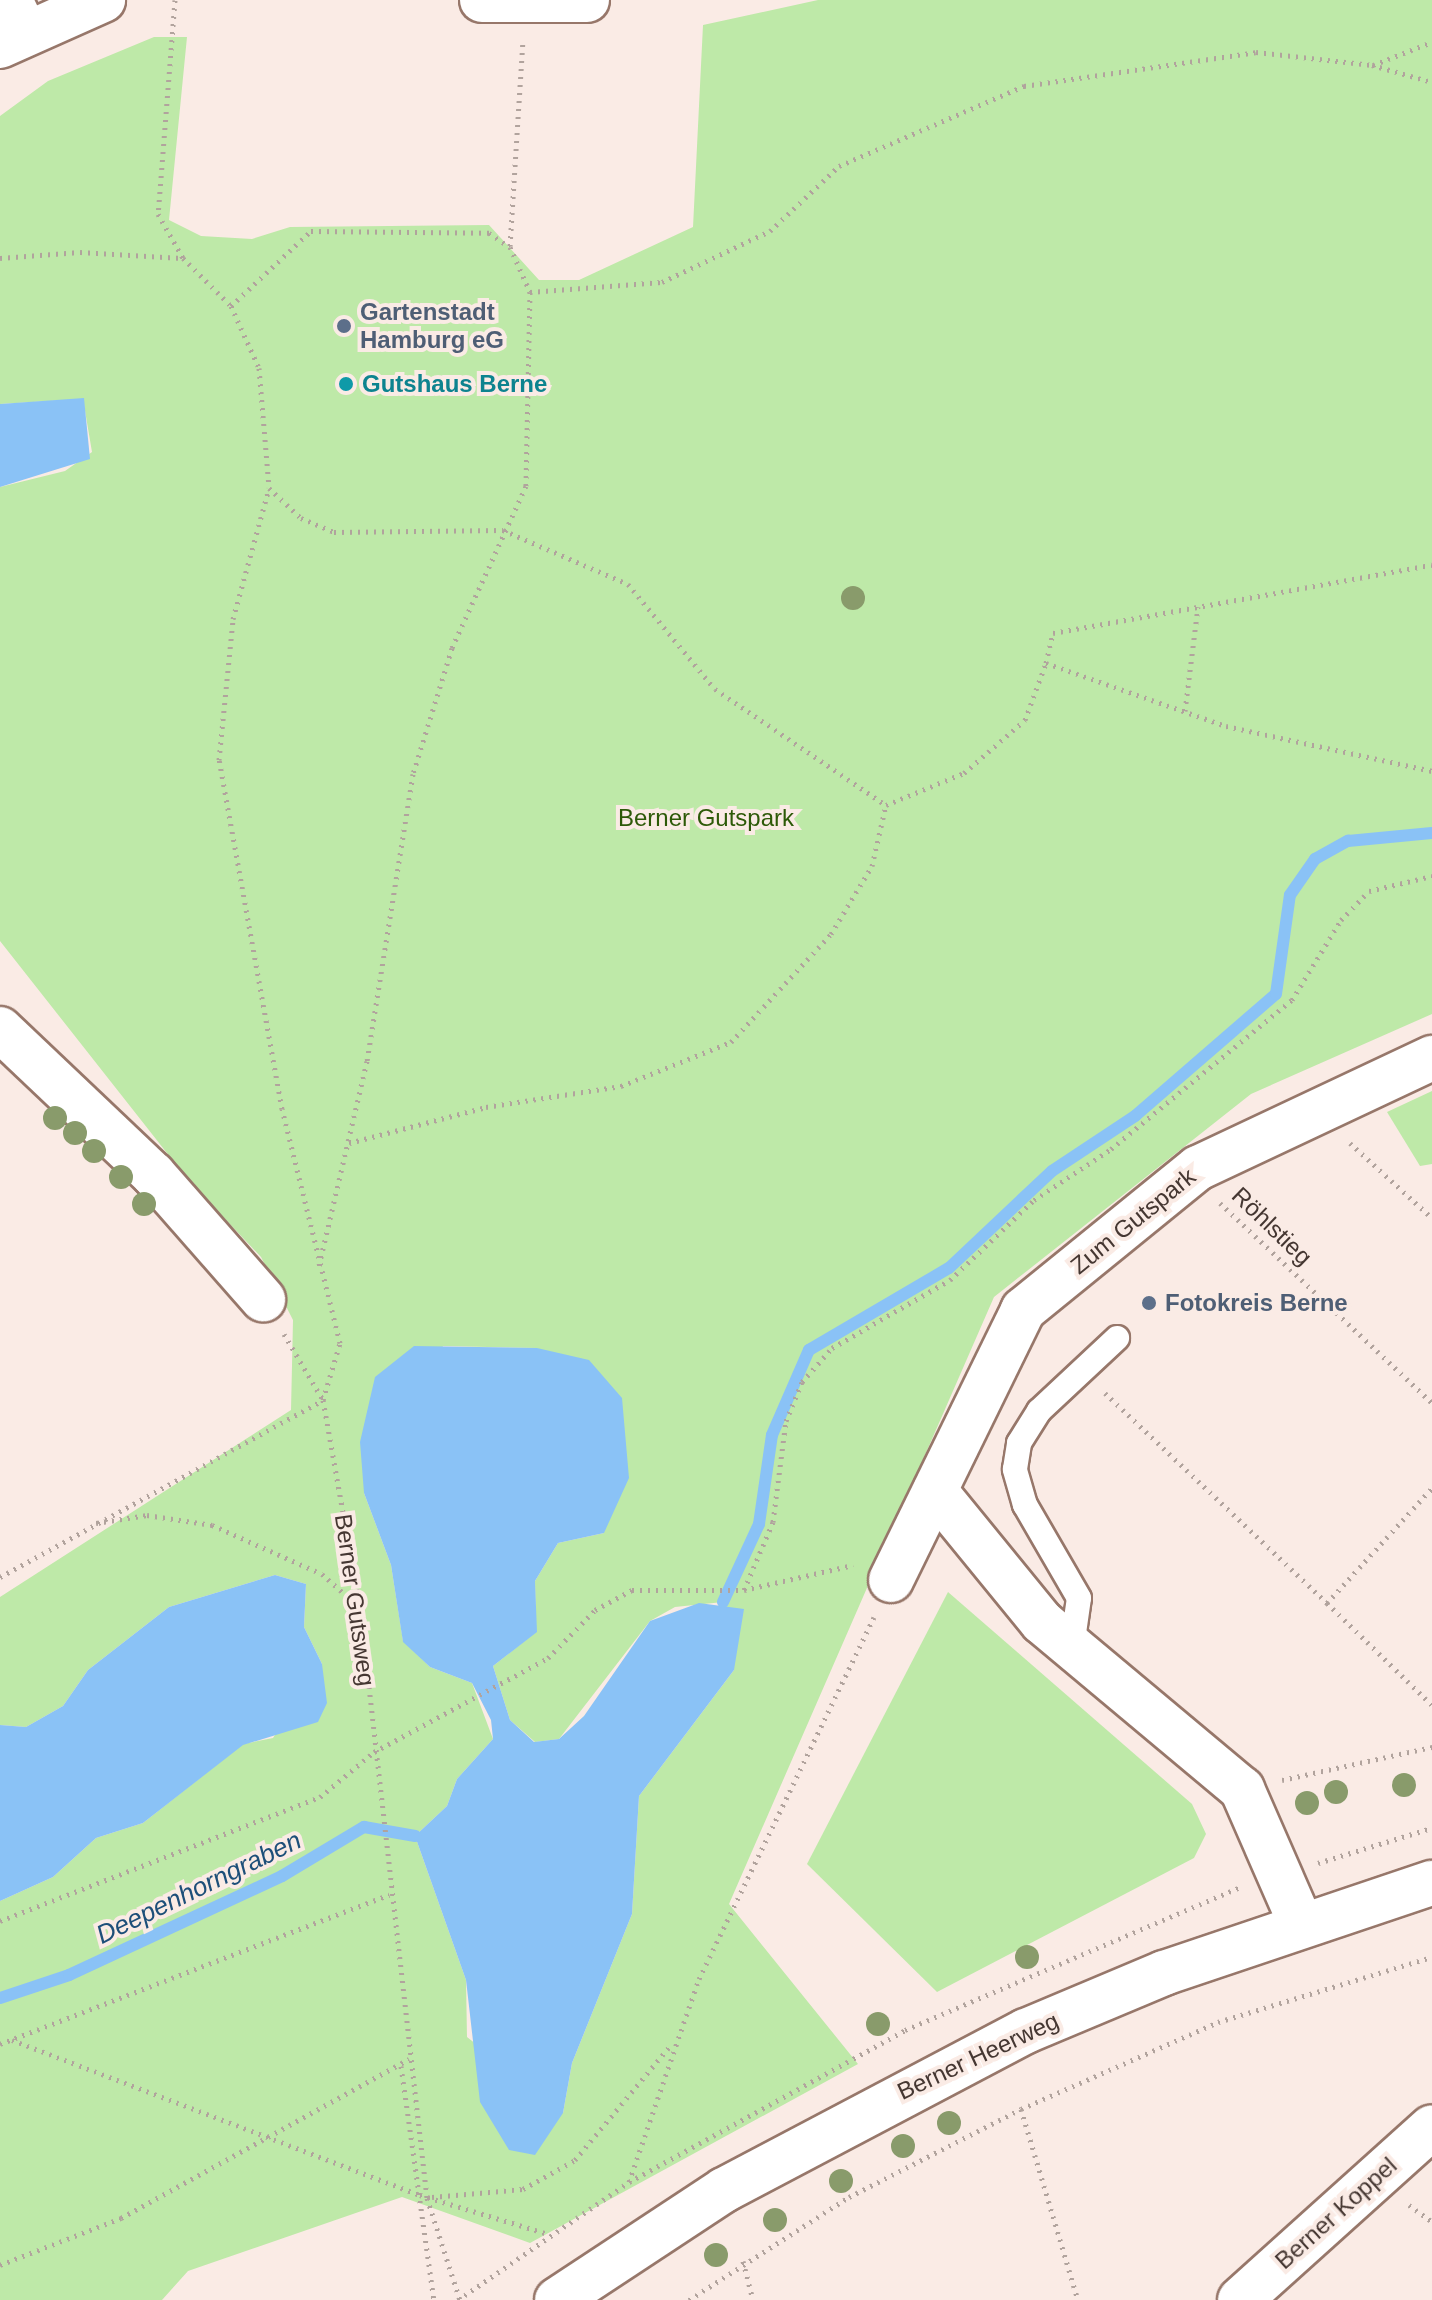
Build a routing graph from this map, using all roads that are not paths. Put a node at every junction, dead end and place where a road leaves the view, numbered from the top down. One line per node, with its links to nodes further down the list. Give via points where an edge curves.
1 (103, 0): 4 (street)
2 (482, 0): 3 (street)
3 (587, 0)
4 (12, 26)
5 (0, 1029): 7 (street, via 153,1174)
6 (1432, 1058): 9 (street, Zum Gutspark, via 1198,1168 1023,1310)
7 (263, 1299)
8 (1117, 1338): 11 (lane, via 1025,1430 1015,1469 1025,1505 1079,1598)
9 (935, 1491): 10 (street, Zum Gutspark); 11 (street, via 1003,1581)
10 (878, 1568)
11 (1072, 1647): 13 (street, via 1242,1789 1268,1836)
12 (1432, 1883): 13 (street, Berner Heerweg)
13 (1301, 1924): 15 (street, Berner Heerweg, via 1026,2031 867,2108 724,2190)
14 (1432, 2127): 16 (street, Berner Koppel)
15 (557, 2300)
16 (1240, 2300)

